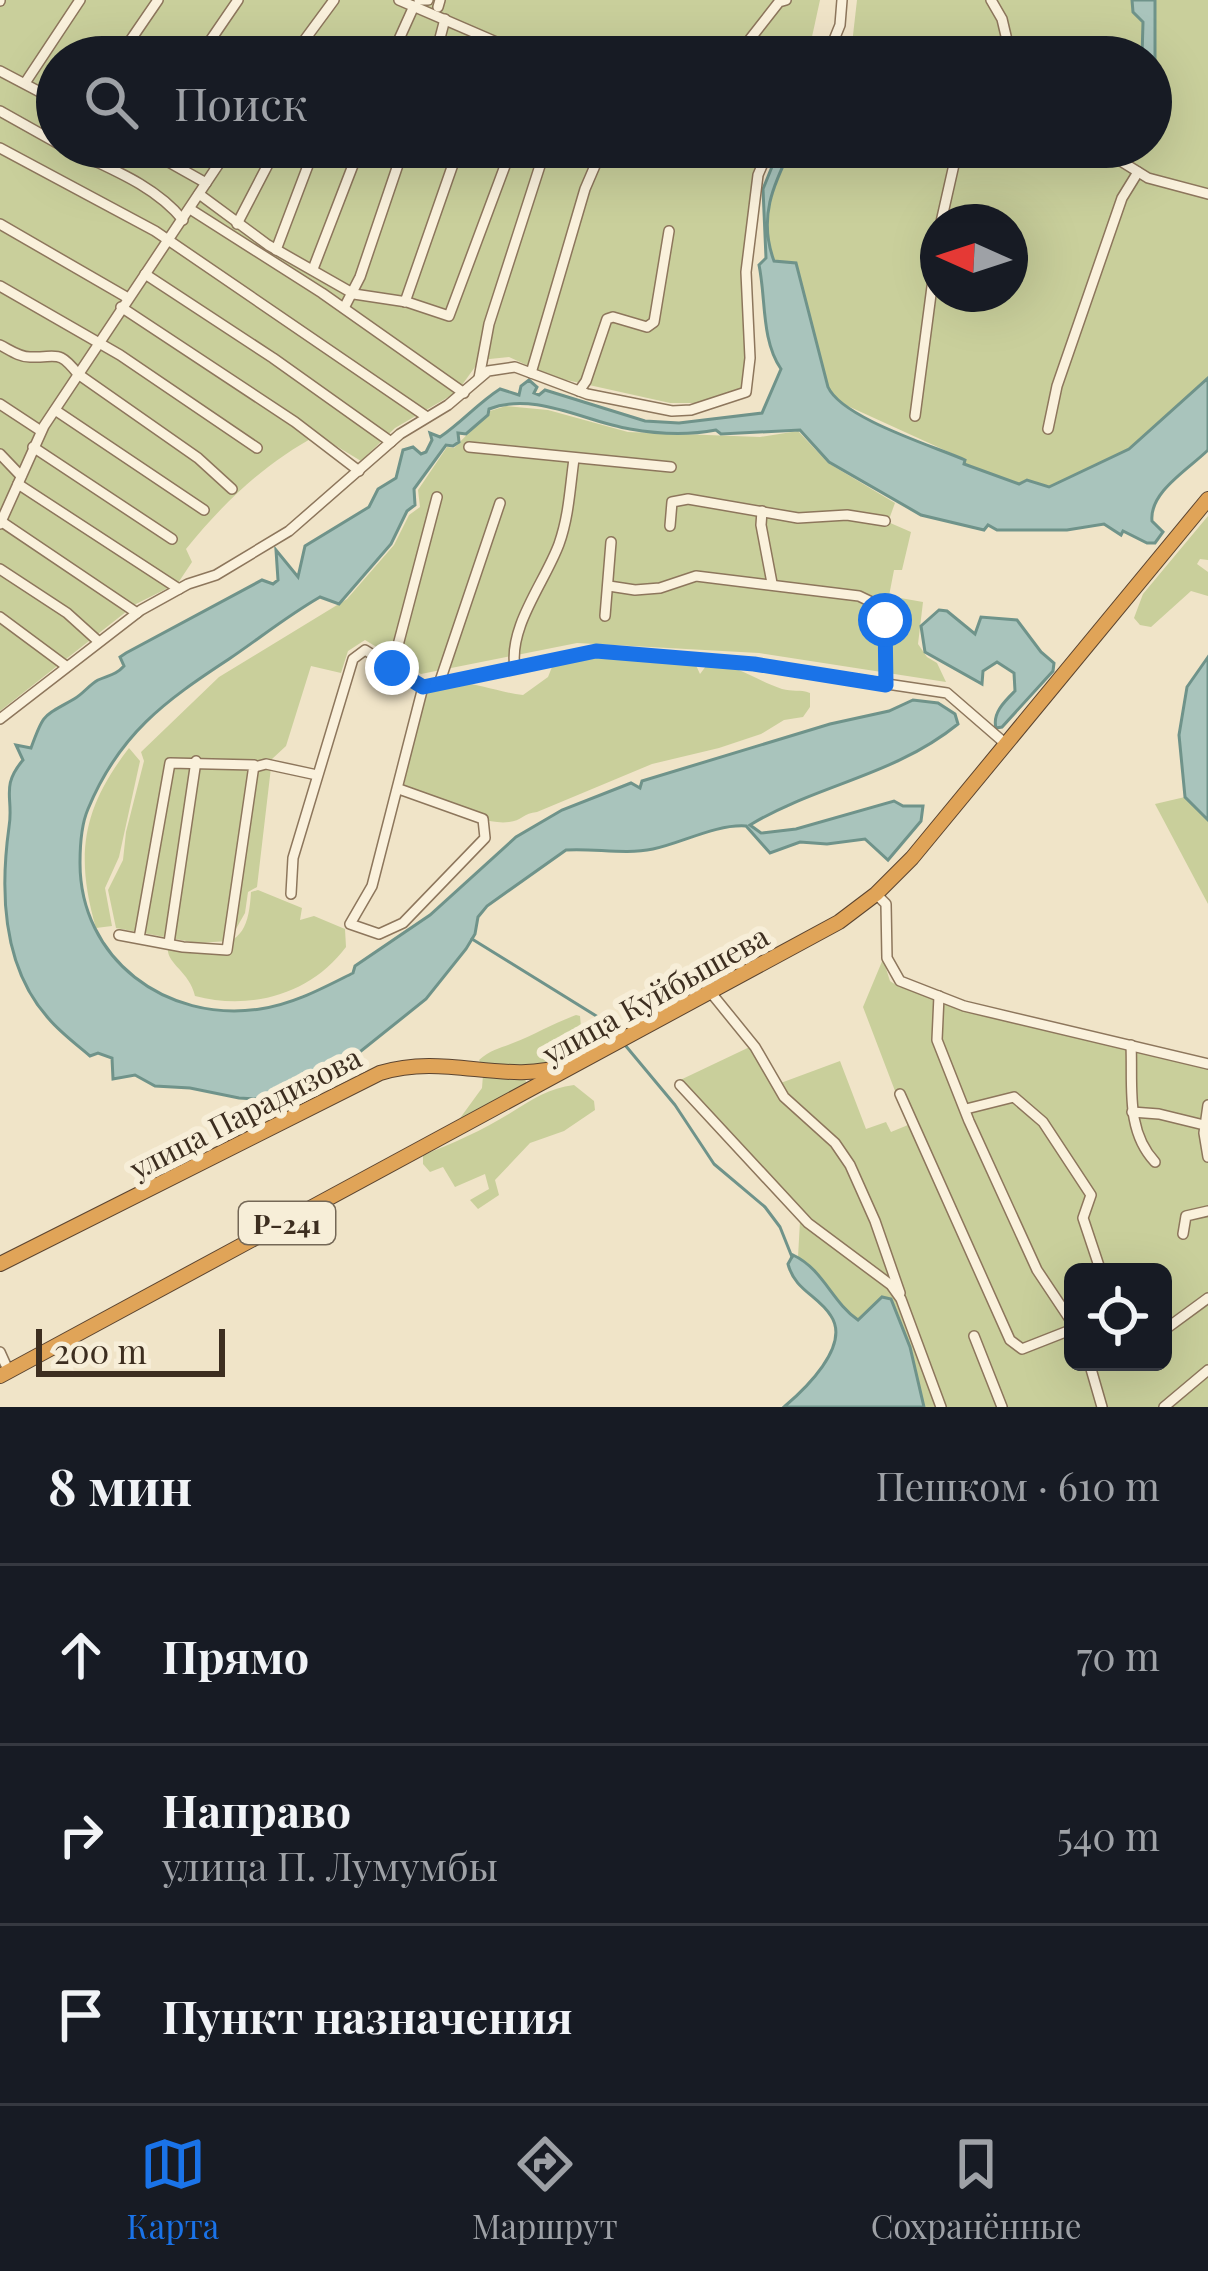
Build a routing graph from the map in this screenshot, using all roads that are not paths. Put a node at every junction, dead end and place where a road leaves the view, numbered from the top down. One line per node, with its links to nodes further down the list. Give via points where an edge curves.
1 (80, 0): 11 (street)
2 (158, 0): 12 (street)
3 (238, 0): 13 (street)
4 (334, 0): 14 (street)
5 (399, 0): 9 (street)
6 (842, 0): 19 (street)
7 (991, 0): 20 (street)
8 (781, 1): 18 (street)
9 (428, 3): 10 (street); 15 (street)
10 (445, 19): 16 (street); 17 (street)
11 (56, 36)
12 (133, 36)
13 (213, 36)
14 (307, 36)
15 (405, 36)
16 (441, 36)
17 (483, 36)
18 (753, 36)
19 (835, 36)
20 (1006, 36)
21 (36, 66): 23 (street)
22 (0, 71): 23 (street)
23 (25, 83): 24 (street)
24 (36, 89)
25 (0, 111): 26 (street)
26 (36, 131)
27 (0, 148): 29 (street)
28 (36, 168): 54 (street)
29 (36, 168)
30 (107, 168): 50 (street)
31 (179, 168): 45 (street)
32 (216, 168): 45 (street)
33 (266, 168): 52 (street)
34 (307, 168): 55 (street)
35 (352, 168): 56 (street)
36 (396, 168): 59 (street)
37 (452, 168): 60 (street)
38 (504, 168): 60 (street, via 449,316)
39 (539, 168): 68 (street)
40 (594, 168): 66 (street)
41 (761, 168): 69 (street, via 746,272 746,392 682,412)
42 (953, 168): 48 (street)
43 (1134, 168): 44 (street)
44 (1138, 172): 47 (street); 75 (street, via 1122,198)
45 (206, 183): 46 (street)
46 (199, 194): 49 (street); 52 (street)
47 (1208, 194)
48 (944, 204)
49 (190, 209): 50 (street); 62 (street)
50 (183, 220): 54 (street)
51 (0, 224): 61 (street)
52 (237, 224): 55 (street)
53 (669, 231): 69 (street, via 654,322 607,319)
54 (168, 241): 57 (street); 74 (street)
55 (276, 250): 56 (street)
56 (313, 269): 59 (street)
57 (145, 274): 61 (street); 77 (street)
58 (0, 286): 64 (street)
59 (351, 292): 60 (street); 62 (street)
60 (405, 302)
61 (124, 303): 64 (street); 84 (street)
62 (344, 308): 70 (street)
63 (929, 312): 73 (street)
64 (99, 342): 67 (street); 80 (street)
65 (0, 345): 67 (street, via 26,358 56,354)
66 (531, 373): 68 (street, via 503,367); 69 (street)
67 (78, 374): 72 (street); 86 (street)
68 (479, 378): 70 (street)
69 (578, 392)
70 (464, 393): 74 (street)
71 (0, 404): 76 (street)
72 (55, 410): 76 (street); 90 (street)
73 (915, 416)
74 (427, 417): 77 (street)
75 (1048, 429)
76 (41, 431): 78 (street)
77 (391, 442): 84 (street)
78 (33, 446): 85 (street); 95 (street)
79 (469, 447): 82 (street)
80 (257, 448)
81 (0, 454): 85 (street)
82 (574, 458): 83 (street); 107 (street, via 563,532 519,632)
83 (671, 467)
84 (359, 471): 100 (street, via 290,531)
85 (20, 480): 93 (street); 100 (street)
86 (232, 489)
87 (437, 497): 106 (street)
88 (1208, 499): 112 (highway, улица Куйбышева)
89 (500, 503): 108 (street)
90 (204, 510)
91 (762, 511): 92 (street); 94 (street, via 674,500); 98 (street)
92 (885, 521)
93 (1, 523): 101 (street)
94 (670, 526)
95 (172, 539)
96 (611, 542): 99 (street)
97 (0, 569): 104 (street)
98 (772, 583): 99 (street, via 696,576 660,588); 109 (street, via 852,594 884,608)
99 (609, 586): 102 (street)
100 (179, 589): 101 (street)
101 (137, 614): 104 (street)
102 (605, 616)
103 (0, 617): 105 (street)
104 (98, 641): 105 (street)
105 (66, 666): 111 (street)
106 (392, 668): 110 (street); 115 (street, via 365,650 353,659)
107 (515, 668): 108 (street); 109 (street, via 596,651)
108 (439, 684): 110 (street)
109 (886, 685): 112 (street, via 946,693)
110 (423, 687): 116 (street)
111 (0, 719)
112 (1007, 745): 118 (highway, улица Куйбышева)
113 (196, 761): 114 (street); 120 (street, via 168,768); 121 (street)
114 (255, 767): 115 (street); 121 (street, via 227,950)
115 (317, 775): 117 (street)
116 (399, 789): 116 (street, via 372,886 350,924 379,934 403,923 485,838 483,819)
117 (291, 894)
118 (876, 894): 122 (highway, улица Куйбышева, via 806,944); 123 (street, via 886,904 892,972)
119 (119, 935): 120 (street)
120 (139, 938): 121 (street)
121 (169, 943)
122 (712, 994): 125 (highway, улица Куйбышева); 140 (street, via 784,1097 850,1165)
123 (939, 996): 124 (street); 130 (street, via 938,1040)
124 (1131, 1045): 126 (street); 131 (street)
125 (600, 1051): 138 (highway, улица Парадизова, via 531,1072 420,1063 380,1073); 150 (highway, улица Куйбышева / Р-241)
126 (1208, 1064)
127 (680, 1085): 140 (street, via 808,1223)
128 (900, 1094): 145 (street, via 1010,1340 1026,1348)
129 (1208, 1105): 132 (street)
130 (966, 1109): 137 (street, via 1014,1097 1043,1122 1091,1196 1083,1218); 142 (street)
131 (1132, 1112): 132 (street); 134 (street)
132 (1204, 1125): 133 (street)
133 (1208, 1156)
134 (1156, 1162)
135 (1208, 1211): 136 (street, via 1186,1216)
136 (1184, 1234)
137 (1098, 1263)
138 (0, 1264)
139 (1208, 1298): 144 (street)
140 (901, 1299): 151 (street)
141 (1064, 1303): 142 (street)
142 (1060, 1304): 143 (street)
143 (1064, 1311)
144 (1172, 1324)
145 (1064, 1331)
146 (974, 1336): 152 (street)
147 (0, 1352): 150 (street)
148 (1208, 1370): 154 (street)
149 (1092, 1371): 153 (street)
150 (4, 1374)
151 (941, 1407)
152 (1002, 1407)
153 (1102, 1407)
154 (1165, 1407)

